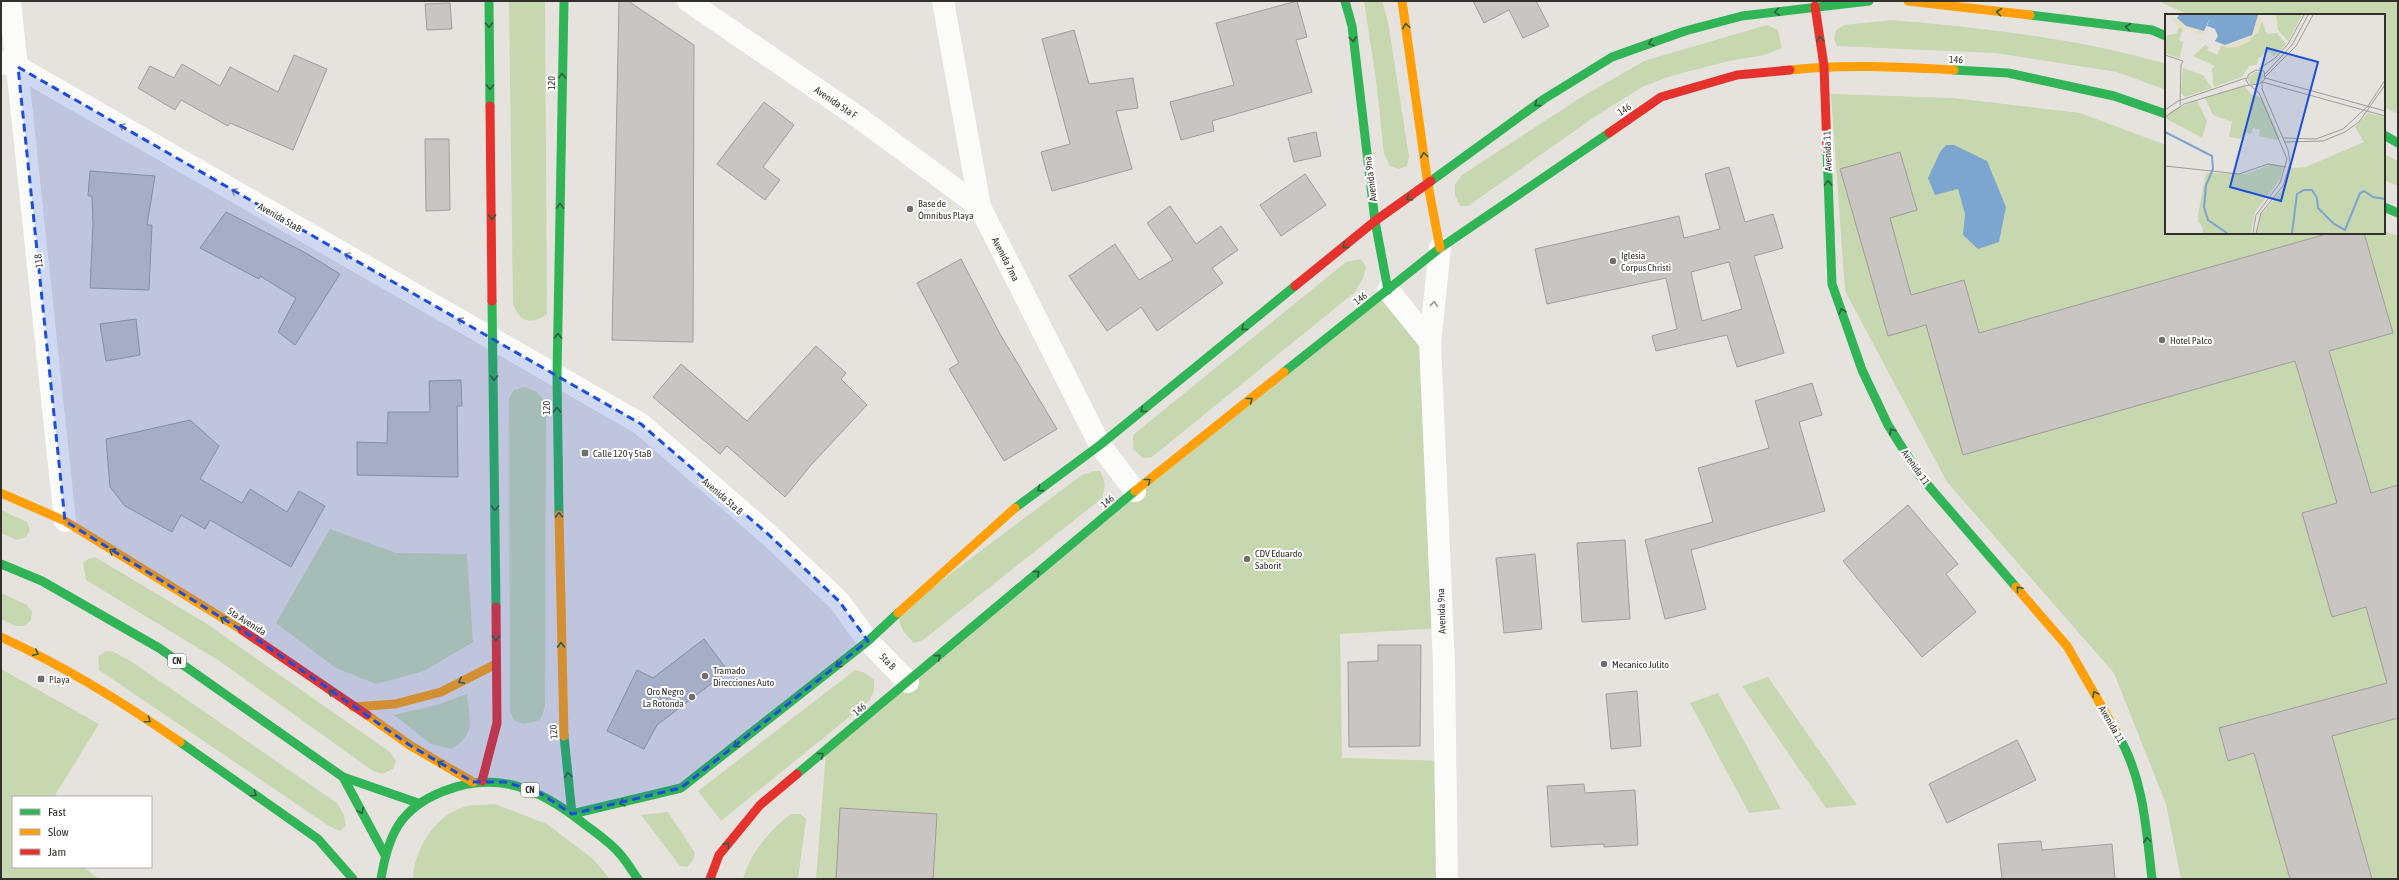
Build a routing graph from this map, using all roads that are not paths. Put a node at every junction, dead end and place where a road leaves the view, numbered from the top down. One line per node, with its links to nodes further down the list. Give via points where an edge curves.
1 (10, 1): 12 (street, 118)
2 (489, 1): 24 (main road, one-way to 24)
3 (564, 1): 26 (main road, 120, one-way to 3)
4 (688, 1): 18 (street, Avenida 5ta F, via 858,117)
5 (942, 1): 18 (street, Avenida 7ma)
6 (1345, 1): 21 (main road, Avenida 9na, one-way to 21, via 1352,26)
7 (1402, 1): 17 (main road, Avenida 9na, one-way to 7)
8 (1869, 1): 10 (main road)
9 (1908, 1): 11 (main road, one-way to 9, via 2152,30)
10 (1815, 4): 13 (main road, Avenida 11, one-way to 10); 17 (main road, one-way to 17, via 1742,16 1685,31 1612,57 1544,99)
11 (2165, 36)
12 (9, 64): 24 (street, Avenida 5taB, one-way to 12); 30 (street, 118)
13 (1824, 66): 14 (main road, 146, via 1890,66 2008,73 2114,96); 22 (main road, 146, via 1738,75 1661,97); 47 (main road, Avenida 11, one-way to 13, via 2140,790 2127,750 2067,646 1920,476 1888,426 1862,370 1832,284)
14 (2165, 114)
15 (2385, 136): 16 (main road)
16 (2398, 143)
17 (1428, 185): 21 (main road, one-way to 21); 22 (main road, Avenida 9na)
18 (980, 207): 27 (street, Avenida 7ma)
19 (2385, 207): 20 (main road)
20 (2398, 213)
21 (1375, 221): 23 (main road, Avenida 9na); 27 (main road, one-way to 27)
22 (1440, 248): 23 (main road, 146); 25 (street, Avenida 9na, one-way to 22)
23 (1388, 290): 25 (street, Avenida 9na); 28 (main road, 146, one-way to 23)
24 (494, 339): 26 (street, Avenida 5taB); 34 (main road, one-way to 34)
25 (1430, 342): 46 (street, Avenida 9na, via 1444,665)
26 (557, 375): 33 (street, Avenida 5ta B, via 641,424 769,535 839,601); 40 (main road, 120, one-way to 26, via 563,729)
27 (1100, 445): 28 (street, Avenida 7ma); 33 (main road, one-way to 33, via 1017,506)
28 (1135, 491): 35 (main road, 146, one-way to 28)
29 (1, 493): 30 (main road, 5ta Avenida)
30 (65, 521): 36 (main road, 5ta Avenida, one-way to 30, via 259,642)
31 (1, 564): 37 (main road, CN, via 42,581 159,648)
32 (1, 637): 42 (main road, one-way to 42, via 44,657 132,709 318,839)
33 (868, 641): 35 (street, 5ta B); 40 (main road, one-way to 40, via 681,788)
34 (496, 664): 36 (main road, one-way to 36, via 441,692 395,704); 38 (main road, via 498,723)
35 (908, 682): 45 (main road, 146, one-way to 35, via 719,855 760,805)
36 (353, 708): 38 (main road, 5ta Avenida, one-way to 36, via 411,746)
37 (343, 776): 39 (main road, CN); 41 (main road, CN, one-way to 41)
38 (478, 781): 39 (main road, CN, via 446,789); 40 (main road, CN, via 505,782 538,792)
39 (418, 803): 41 (main road, CN, via 404,816 391,834)
40 (572, 814): 44 (main road, CN, via 618,852)
41 (385, 855): 43 (main road, CN)
42 (353, 879)
43 (381, 879)
44 (638, 879)
45 (710, 879)
46 (1447, 879)
47 (2152, 879)

